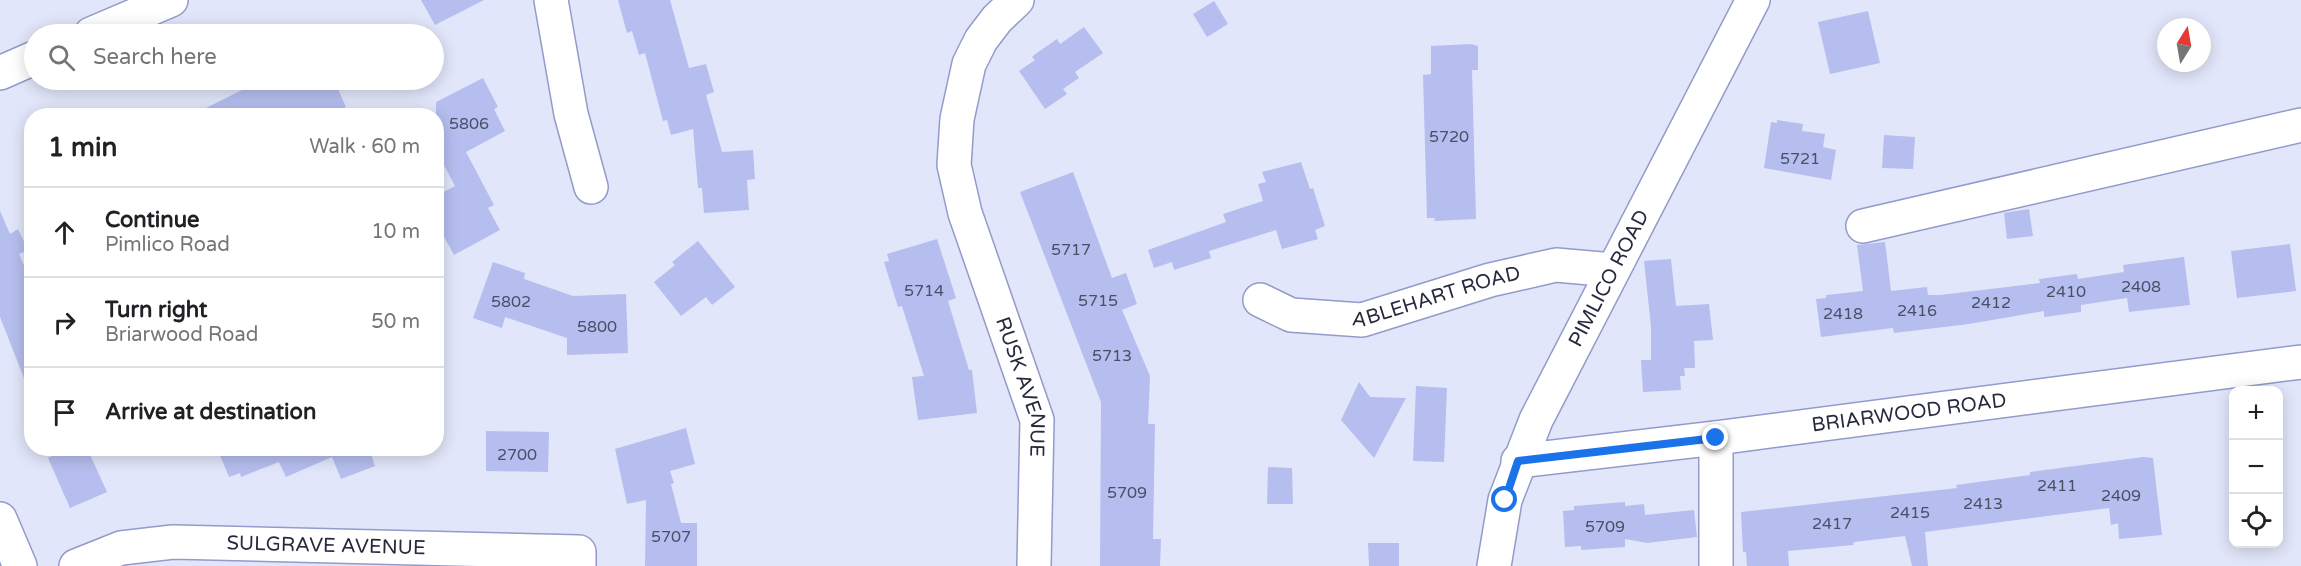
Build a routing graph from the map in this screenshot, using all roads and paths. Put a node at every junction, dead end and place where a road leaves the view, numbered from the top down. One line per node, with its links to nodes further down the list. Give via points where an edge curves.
1 (171, 0): 5 (street)
2 (550, 0): 9 (street, via 566,92)
3 (1017, 0): 20 (street, RUSK AVENUE, via 991,26 969,64 957,119 954,165 965,213 1037,420)
4 (1753, 0): 11 (street, PIMLICO ROAD)
5 (115, 24)
6 (24, 62): 7 (street)
7 (0, 73)
8 (2301, 125): 10 (street)
9 (591, 187)
10 (1863, 226)
11 (1613, 270): 12 (street, ABLEHART ROAD, via 1556,265 1490,280 1362,320 1291,315); 15 (street, PIMLICO ROAD)
12 (1260, 300)
13 (2301, 362): 14 (street, BRIARWOOD ROAD)
14 (1716, 438): 15 (street, BRIARWOOD ROAD); 22 (street)
15 (1518, 461): 21 (street, PIMLICO ROAD, via 1505,500)
16 (0, 519): 18 (street)
17 (579, 559): 19 (street, SULGRAVE AVENUE, via 173,542 121,548)
18 (20, 566)
19 (76, 566)
20 (1034, 566)
21 (1494, 566)
22 (1716, 566)

